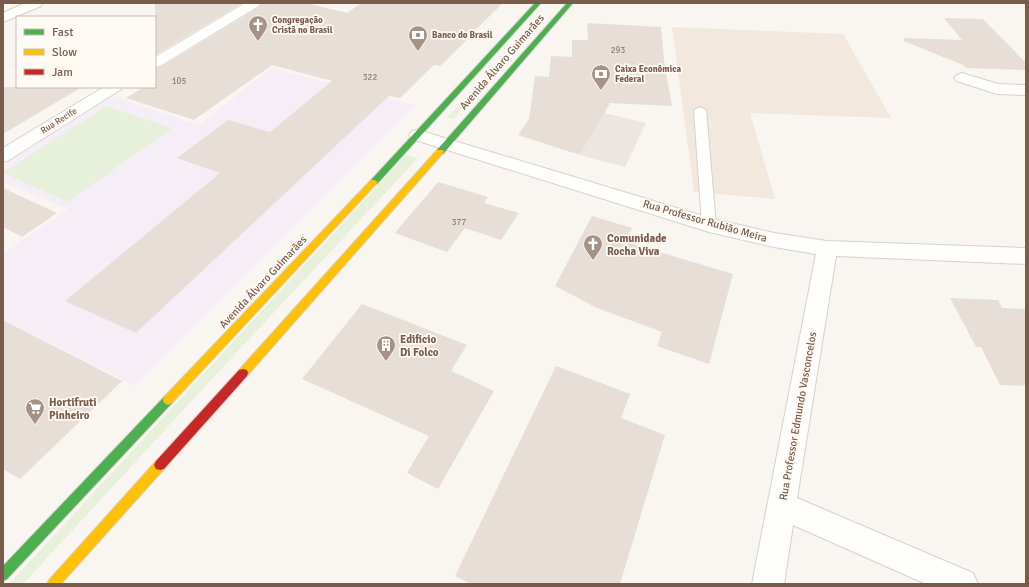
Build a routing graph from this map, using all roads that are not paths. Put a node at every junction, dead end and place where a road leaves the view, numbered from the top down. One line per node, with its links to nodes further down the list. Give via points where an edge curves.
1 (36, 3): 5 (street)
2 (254, 3): 8 (street)
3 (538, 3): 6 (street, Avenida Álvaro Guimarães)
4 (570, 3): 7 (street, Avenida Álvaro Guimarães)
5 (3, 18)
6 (507, 47): 7 (street); 13 (street, Avenida Álvaro Guimarães)
7 (528, 52): 14 (street, Avenida Álvaro Guimarães)
8 (156, 62)
9 (962, 78): 11 (street, via 997,89)
10 (113, 88): 15 (street, Rua Recife)
11 (1026, 90)
12 (700, 110): 16 (lane)
13 (418, 135): 14 (street, Rua Professor Rubião Meira); 20 (street, Avenida Álvaro Guimarães)
14 (447, 143): 16 (street, Rua Professor Rubião Meira); 21 (street, Avenida Álvaro Guimarães)
15 (3, 156)
16 (709, 224): 17 (street, Rua Professor Rubião Meira, via 774,240)
17 (828, 248): 18 (street, Rua Professor Rubião Meira); 19 (street, Rua Professor Edmundo Vasconcelos)
18 (1026, 256)
19 (783, 506): 22 (street, Rua Professor Edmundo Vasconcelos); 23 (street)
20 (3, 575)
21 (53, 584)
22 (768, 584)
23 (962, 584)

